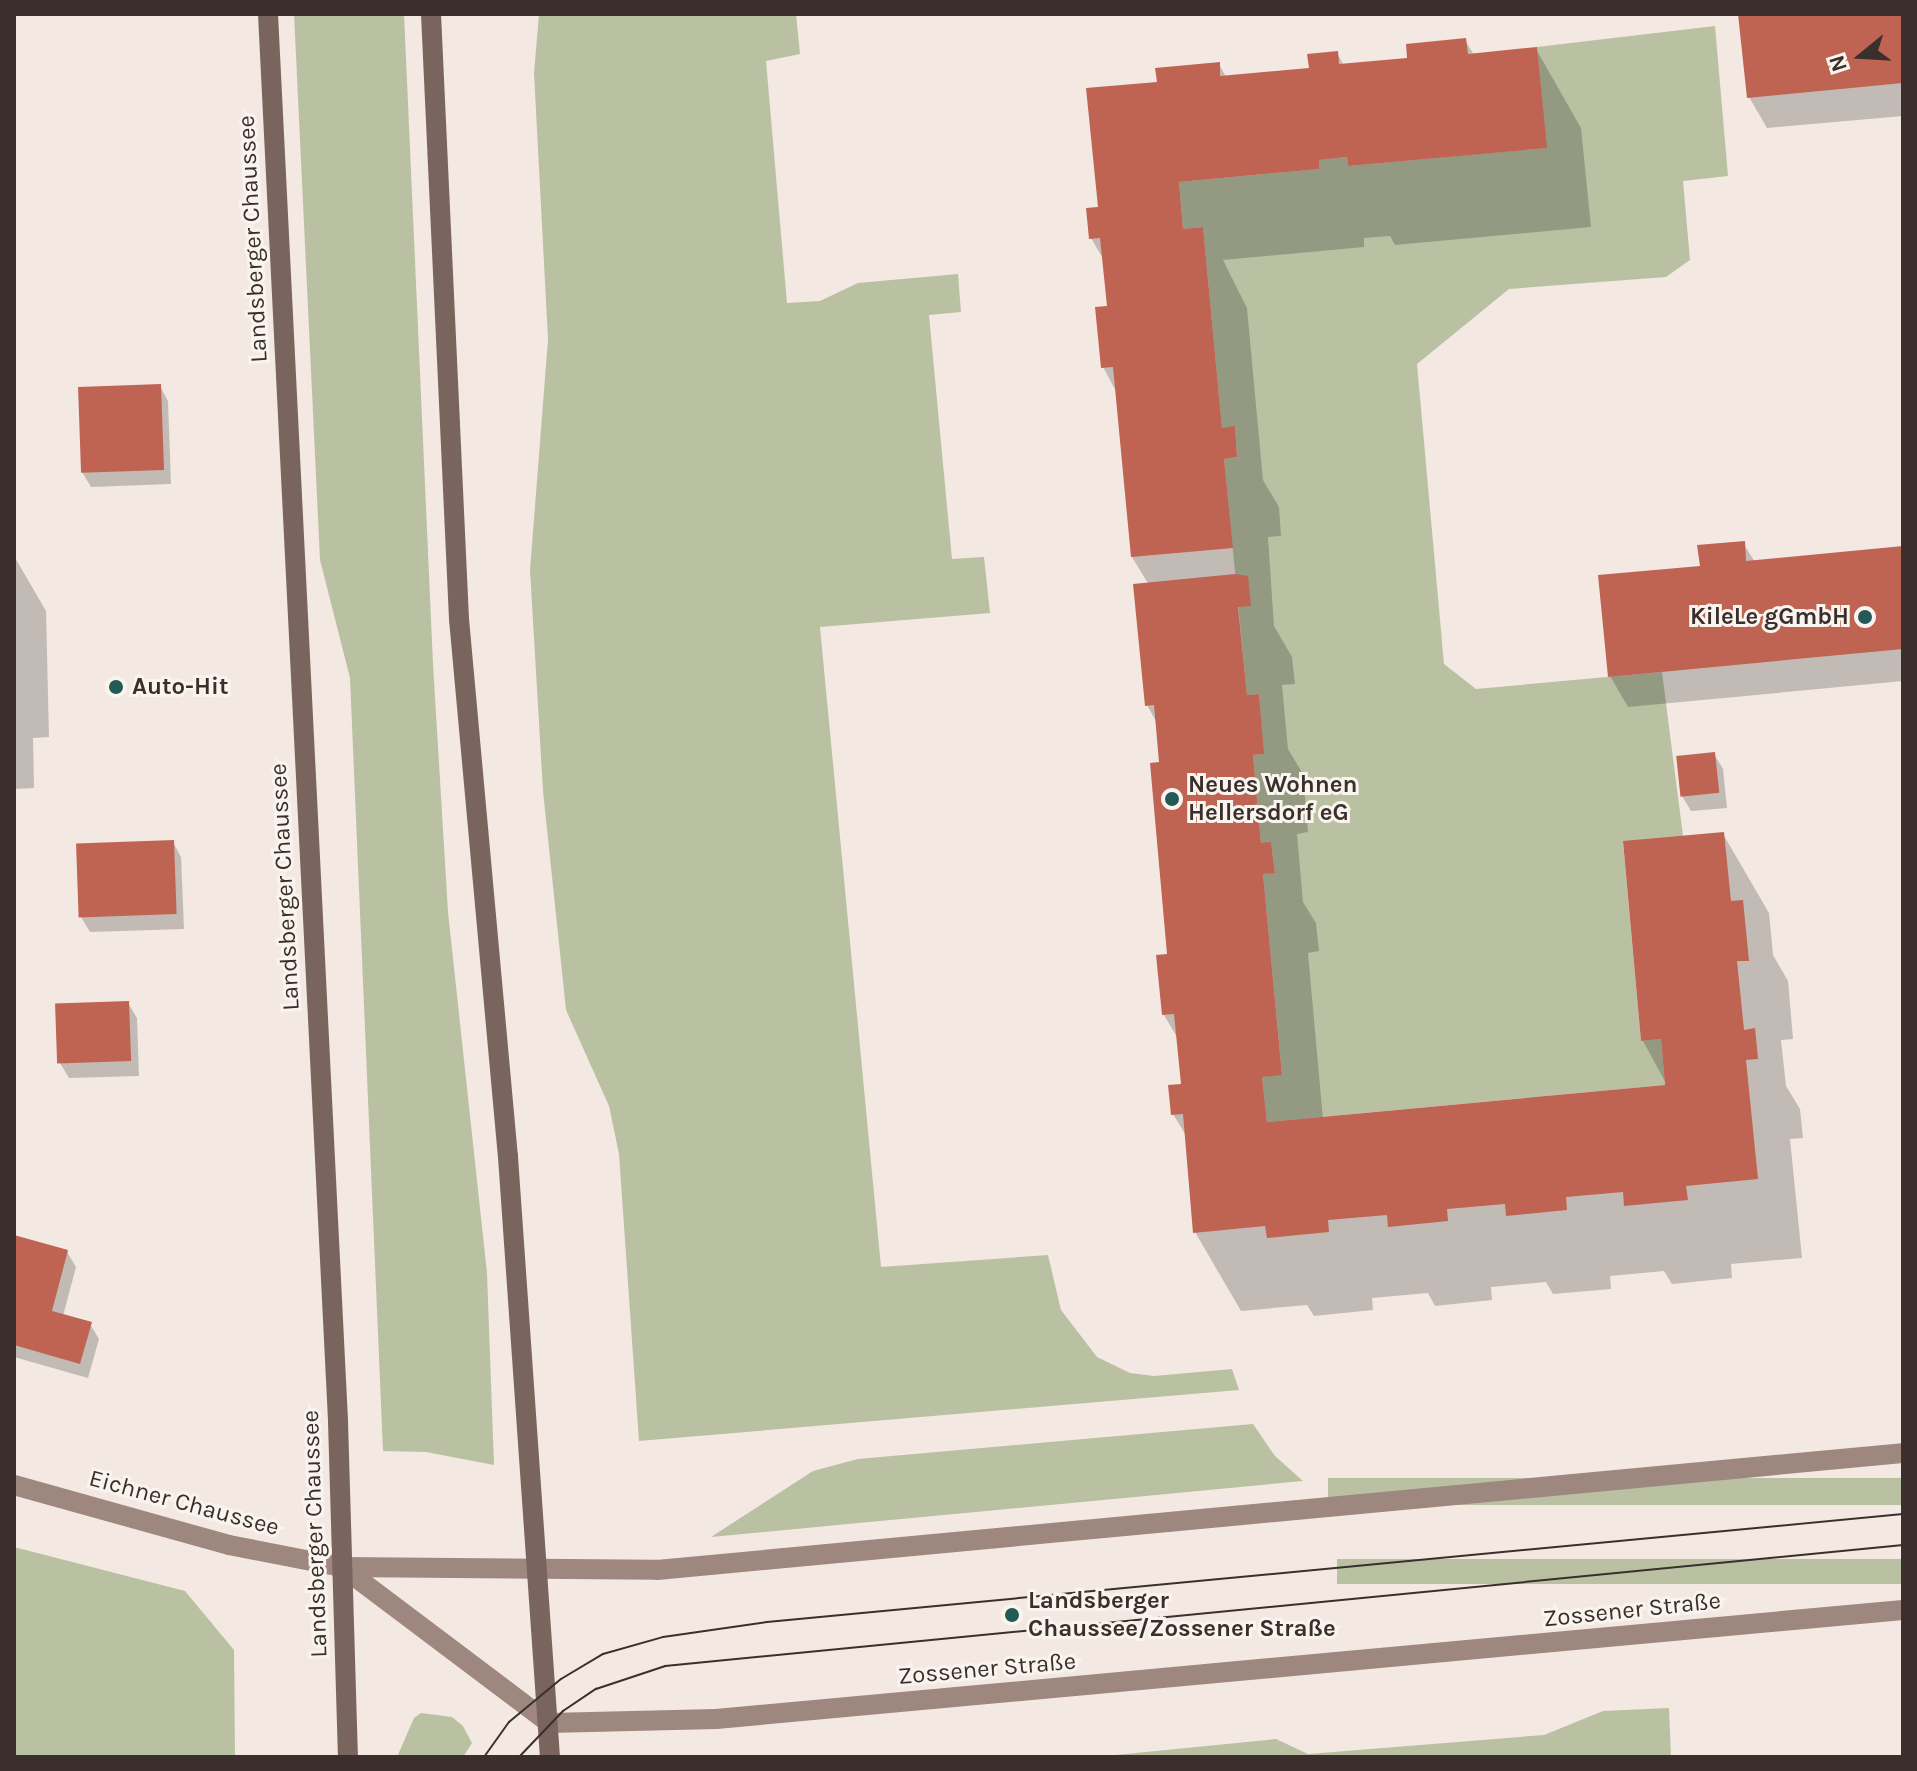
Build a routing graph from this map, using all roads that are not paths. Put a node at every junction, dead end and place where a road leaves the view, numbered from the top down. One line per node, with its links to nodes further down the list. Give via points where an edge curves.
1 (268, 14): 5 (main road, Landsberger Chaussee)
2 (431, 14): 6 (main road, via 459,619 508,1157)
3 (1903, 1453): 6 (street, via 699,1566)
4 (14, 1485): 5 (street, Eichner Chaussee, via 229,1545)
5 (342, 1567): 6 (street, Eichner Chaussee); 8 (street, Eichner Chaussee); 9 (main road, Landsberger Chaussee)
6 (535, 1569): 8 (main road)
7 (1903, 1610): 8 (street, Zossener Straße, via 686,1722)
8 (549, 1723): 10 (main road)
9 (348, 1757)
10 (550, 1757)

